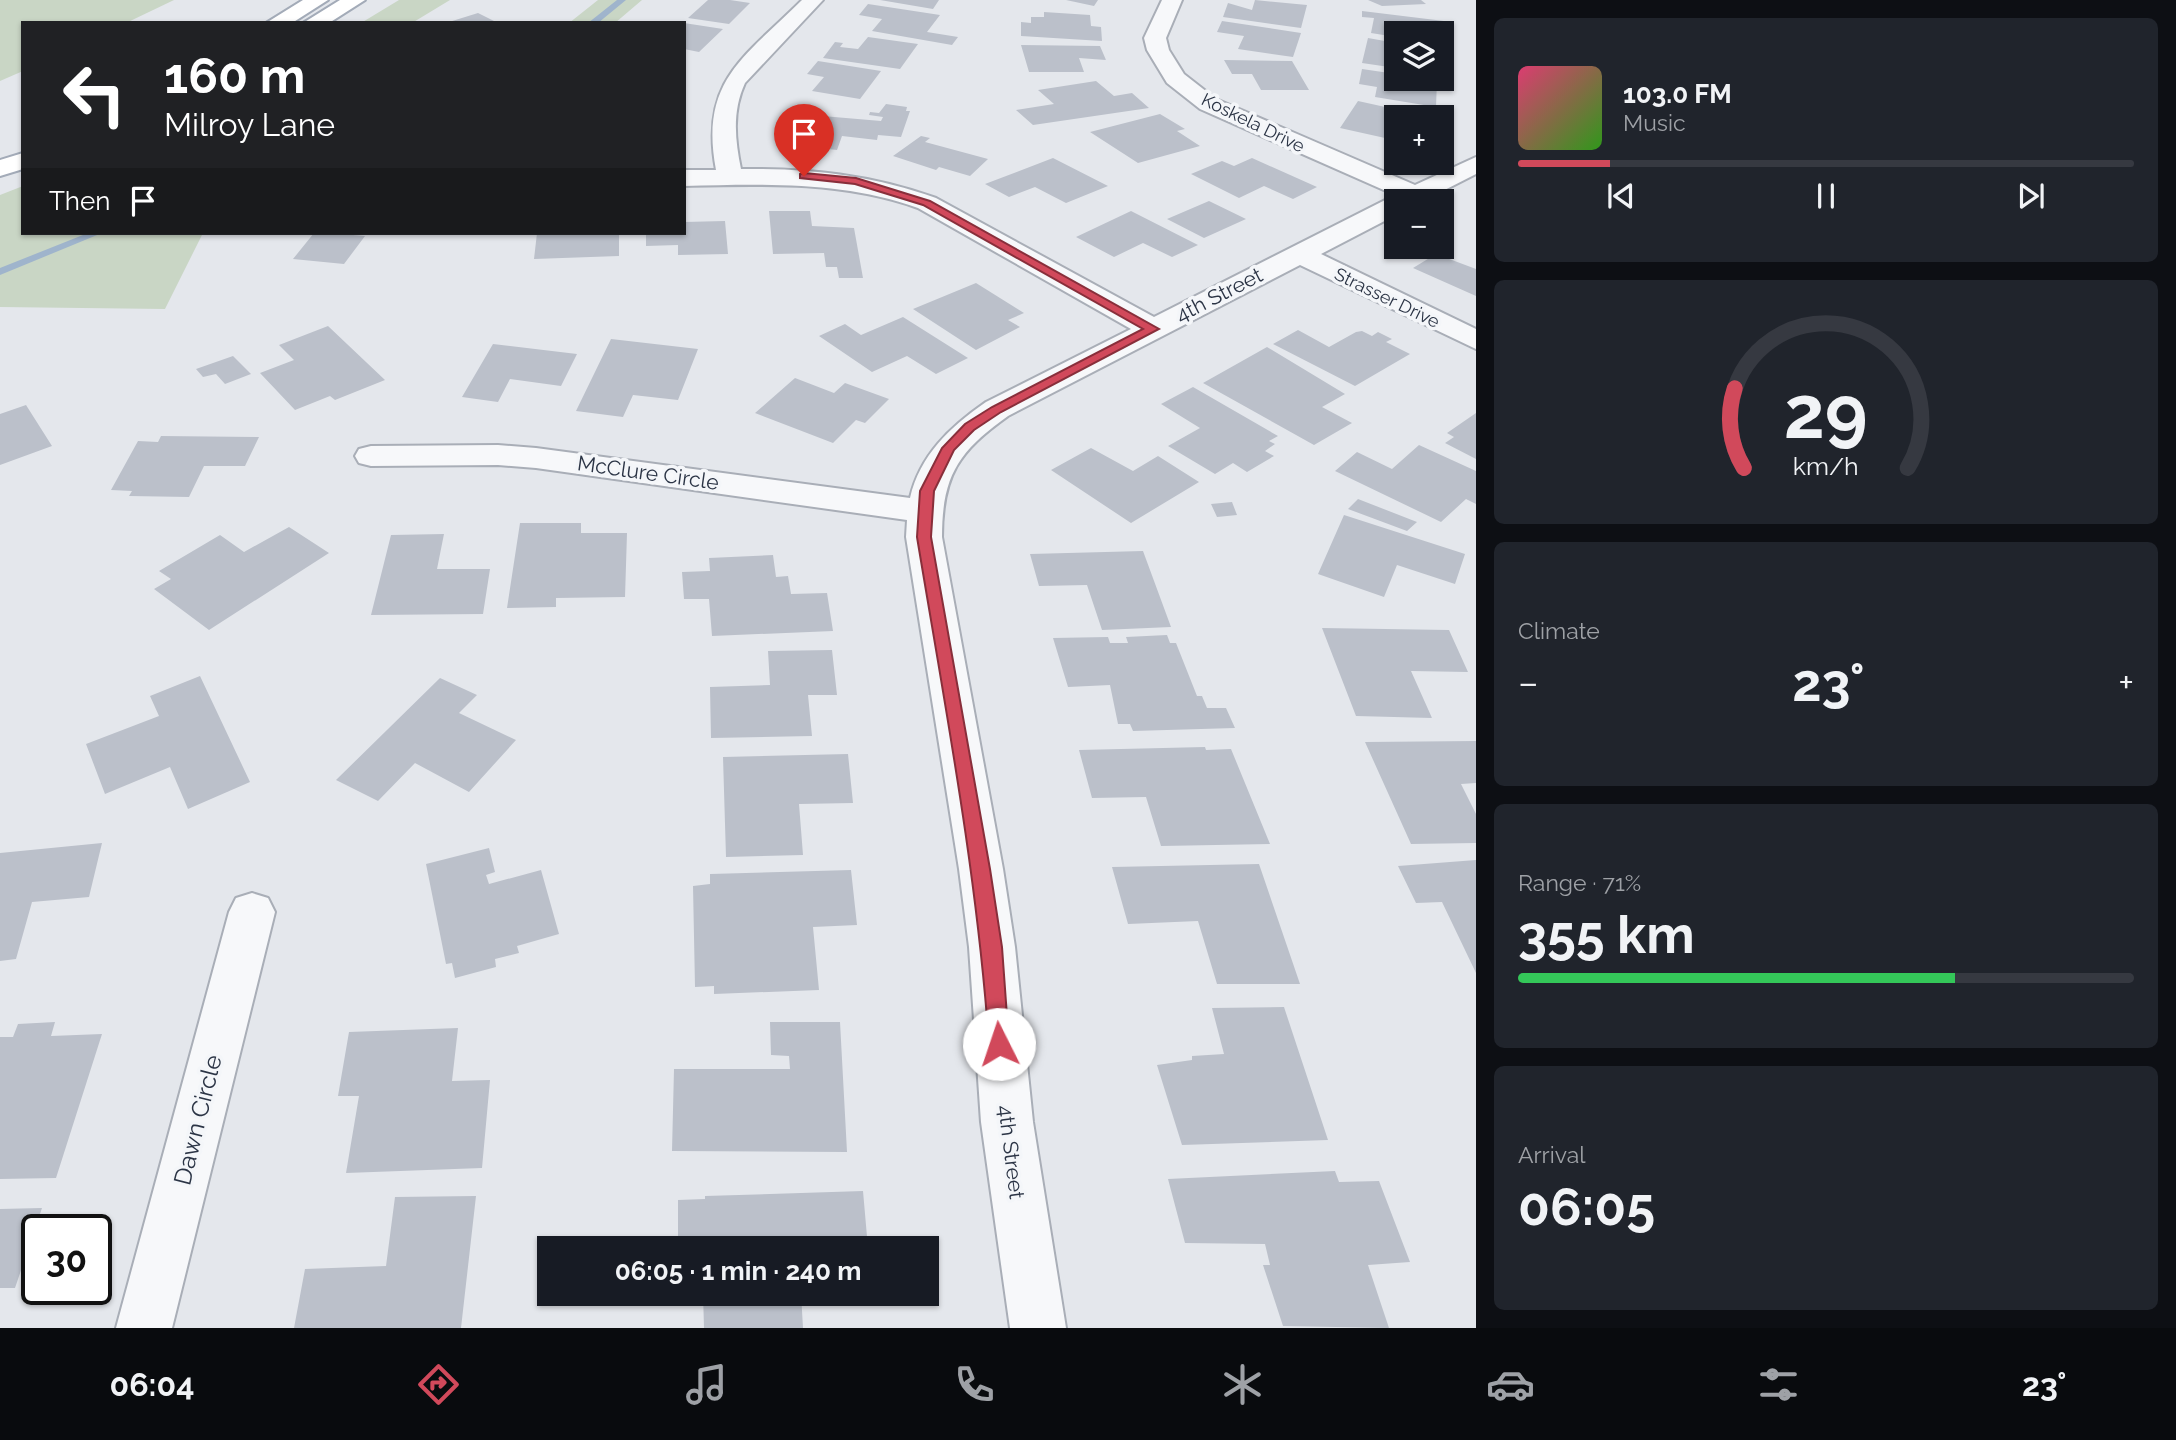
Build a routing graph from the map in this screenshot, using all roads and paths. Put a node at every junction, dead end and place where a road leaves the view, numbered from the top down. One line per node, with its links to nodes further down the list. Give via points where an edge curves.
1 (317, 0): 5 (main road)
2 (355, 0): 6 (main road)
3 (813, 0): 12 (street, via 729,91 723,121)
4 (1172, 0): 15 (street, Koskela Drive, via 1155,38 1165,65 1190,92)
5 (280, 21)
6 (317, 21)
7 (21, 139): 8 (main road)
8 (0, 147)
9 (21, 161): 11 (main road)
10 (1476, 164): 14 (street, 4th Street)
11 (0, 169)
12 (730, 177): 13 (street); 18 (street, via 827,177 904,194)
13 (686, 178)
14 (1427, 189)
15 (1384, 190)
16 (1384, 211): 17 (street, 4th Street)
17 (1299, 254): 18 (street, 4th Street); 19 (street, Strasser Drive)
18 (1153, 329): 21 (street, 4th Street, via 970,427 934,471)
19 (1476, 340)
20 (371, 456): 21 (street, McClure Circle, via 536,458)
21 (923, 511): 24 (street, 4th Street, via 990,934 1007,1122)
22 (252, 912): 23 (street, Dawn Circle)
23 (144, 1328)
24 (1038, 1328)

